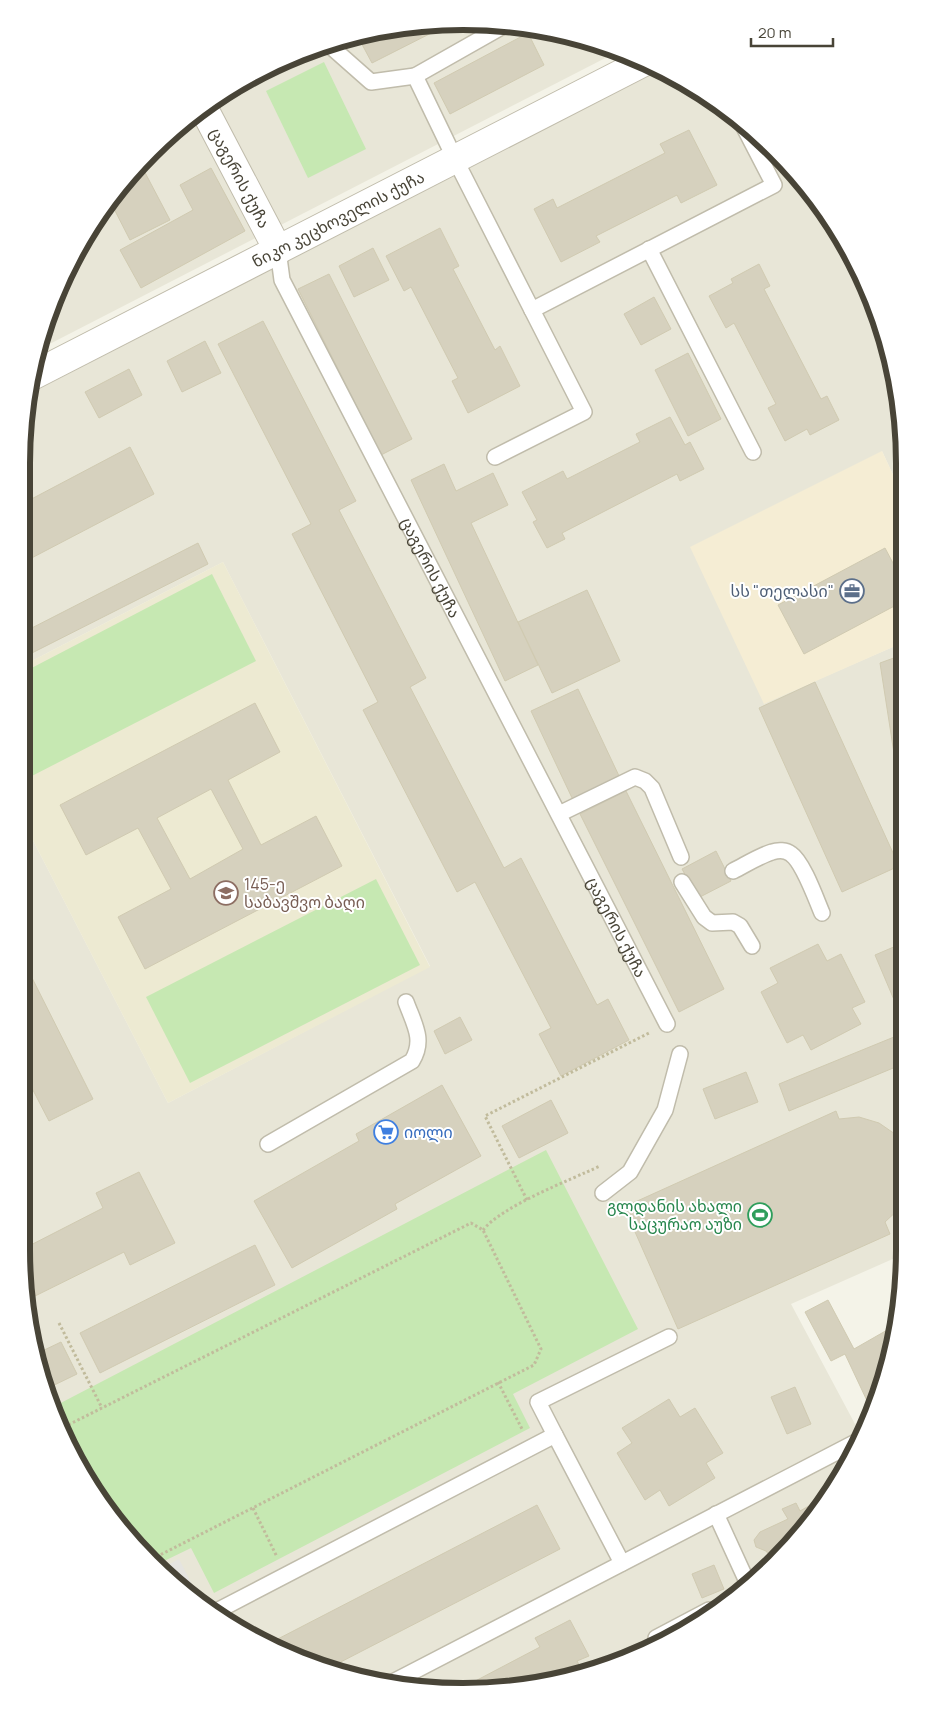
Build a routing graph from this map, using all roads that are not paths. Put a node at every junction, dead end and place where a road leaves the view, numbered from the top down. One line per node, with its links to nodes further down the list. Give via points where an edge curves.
1 (493, 31): 4 (lane)
2 (335, 50): 4 (lane, via 372,82)
3 (636, 66): 7 (street, ნიკო კეცხოველის ქუჩა)
4 (415, 76): 7 (lane)
5 (207, 114): 9 (street, ცაგერის ქუჩა)
6 (750, 139): 8 (lane, via 774,186)
7 (455, 159): 9 (street, ნიკო კეცხოველის ქუჩა); 10 (lane)
8 (649, 249): 10 (lane); 12 (lane)
9 (278, 250): 11 (street, ნიკო კეცხოველის ქუჩა); 14 (lane, ცაგერის ქუჩა, via 282,280)
10 (532, 310): 13 (lane, via 584,412)
11 (40, 372)
12 (753, 452)
13 (495, 457)
14 (558, 814): 15 (lane, via 635,778 645,781 652,788); 21 (lane, ცაგერის ქუჩა)
15 (681, 857)
16 (733, 871): 18 (lane, via 772,852 791,853)
17 (682, 882): 19 (lane, via 704,917 712,923 733,922 740,926)
18 (822, 913)
19 (752, 946)
20 (406, 1002): 23 (lane, via 420,1040 418,1053 412,1061)
21 (667, 1024)
22 (680, 1054): 24 (lane, via 665,1110 630,1172)
23 (268, 1144)
24 (603, 1193)
25 (669, 1337): 26 (lane, via 538,1402)
26 (555, 1436): 29 (lane); 31 (lane)
27 (849, 1446): 28 (lane)
28 (716, 1514): 29 (lane); 30 (lane)
29 (622, 1563): 32 (lane)
30 (745, 1578)
31 (221, 1609)
32 (400, 1678)

